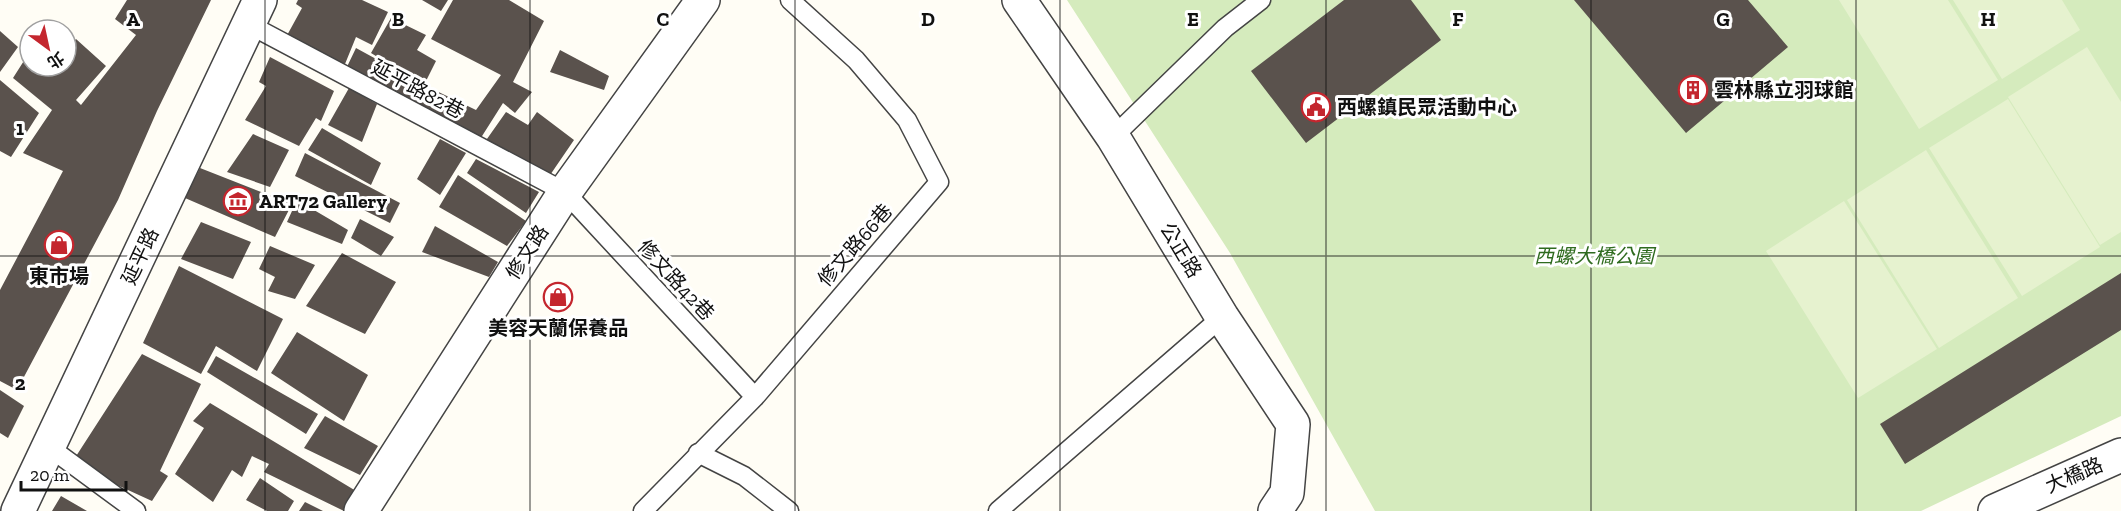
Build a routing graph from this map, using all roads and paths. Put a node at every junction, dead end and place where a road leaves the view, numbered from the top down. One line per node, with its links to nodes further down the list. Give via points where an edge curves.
1 (703, 0): 7 (street, 修文路)
2 (790, 0): 9 (lane, 修文路66巷, via 856,60 907,120 939,182)
3 (1019, 0): 6 (street, 公正路)
4 (1262, 0): 6 (lane, via 1225,28)
5 (255, 12): 7 (lane, 延平路82巷); 10 (street, 延平路)
6 (1113, 137): 8 (street, 公正路)
7 (565, 192): 9 (lane, 修文路42巷); 15 (street, 修文路)
8 (1222, 317): 18 (lane); 19 (street, 公正路, via 1293,424 1287,493)
9 (755, 397): 11 (lane, 修文路66巷)
10 (50, 447): 13 (street, 延平路); 14 (lane)
11 (698, 453): 16 (lane, 修文路66巷); 17 (lane, via 744,476)
12 (2121, 454): 20 (street, 大橋路)
13 (18, 511)
14 (136, 511)
15 (361, 511)
16 (643, 511)
17 (789, 511)
18 (998, 511)
19 (1275, 511)
20 (1995, 511)

